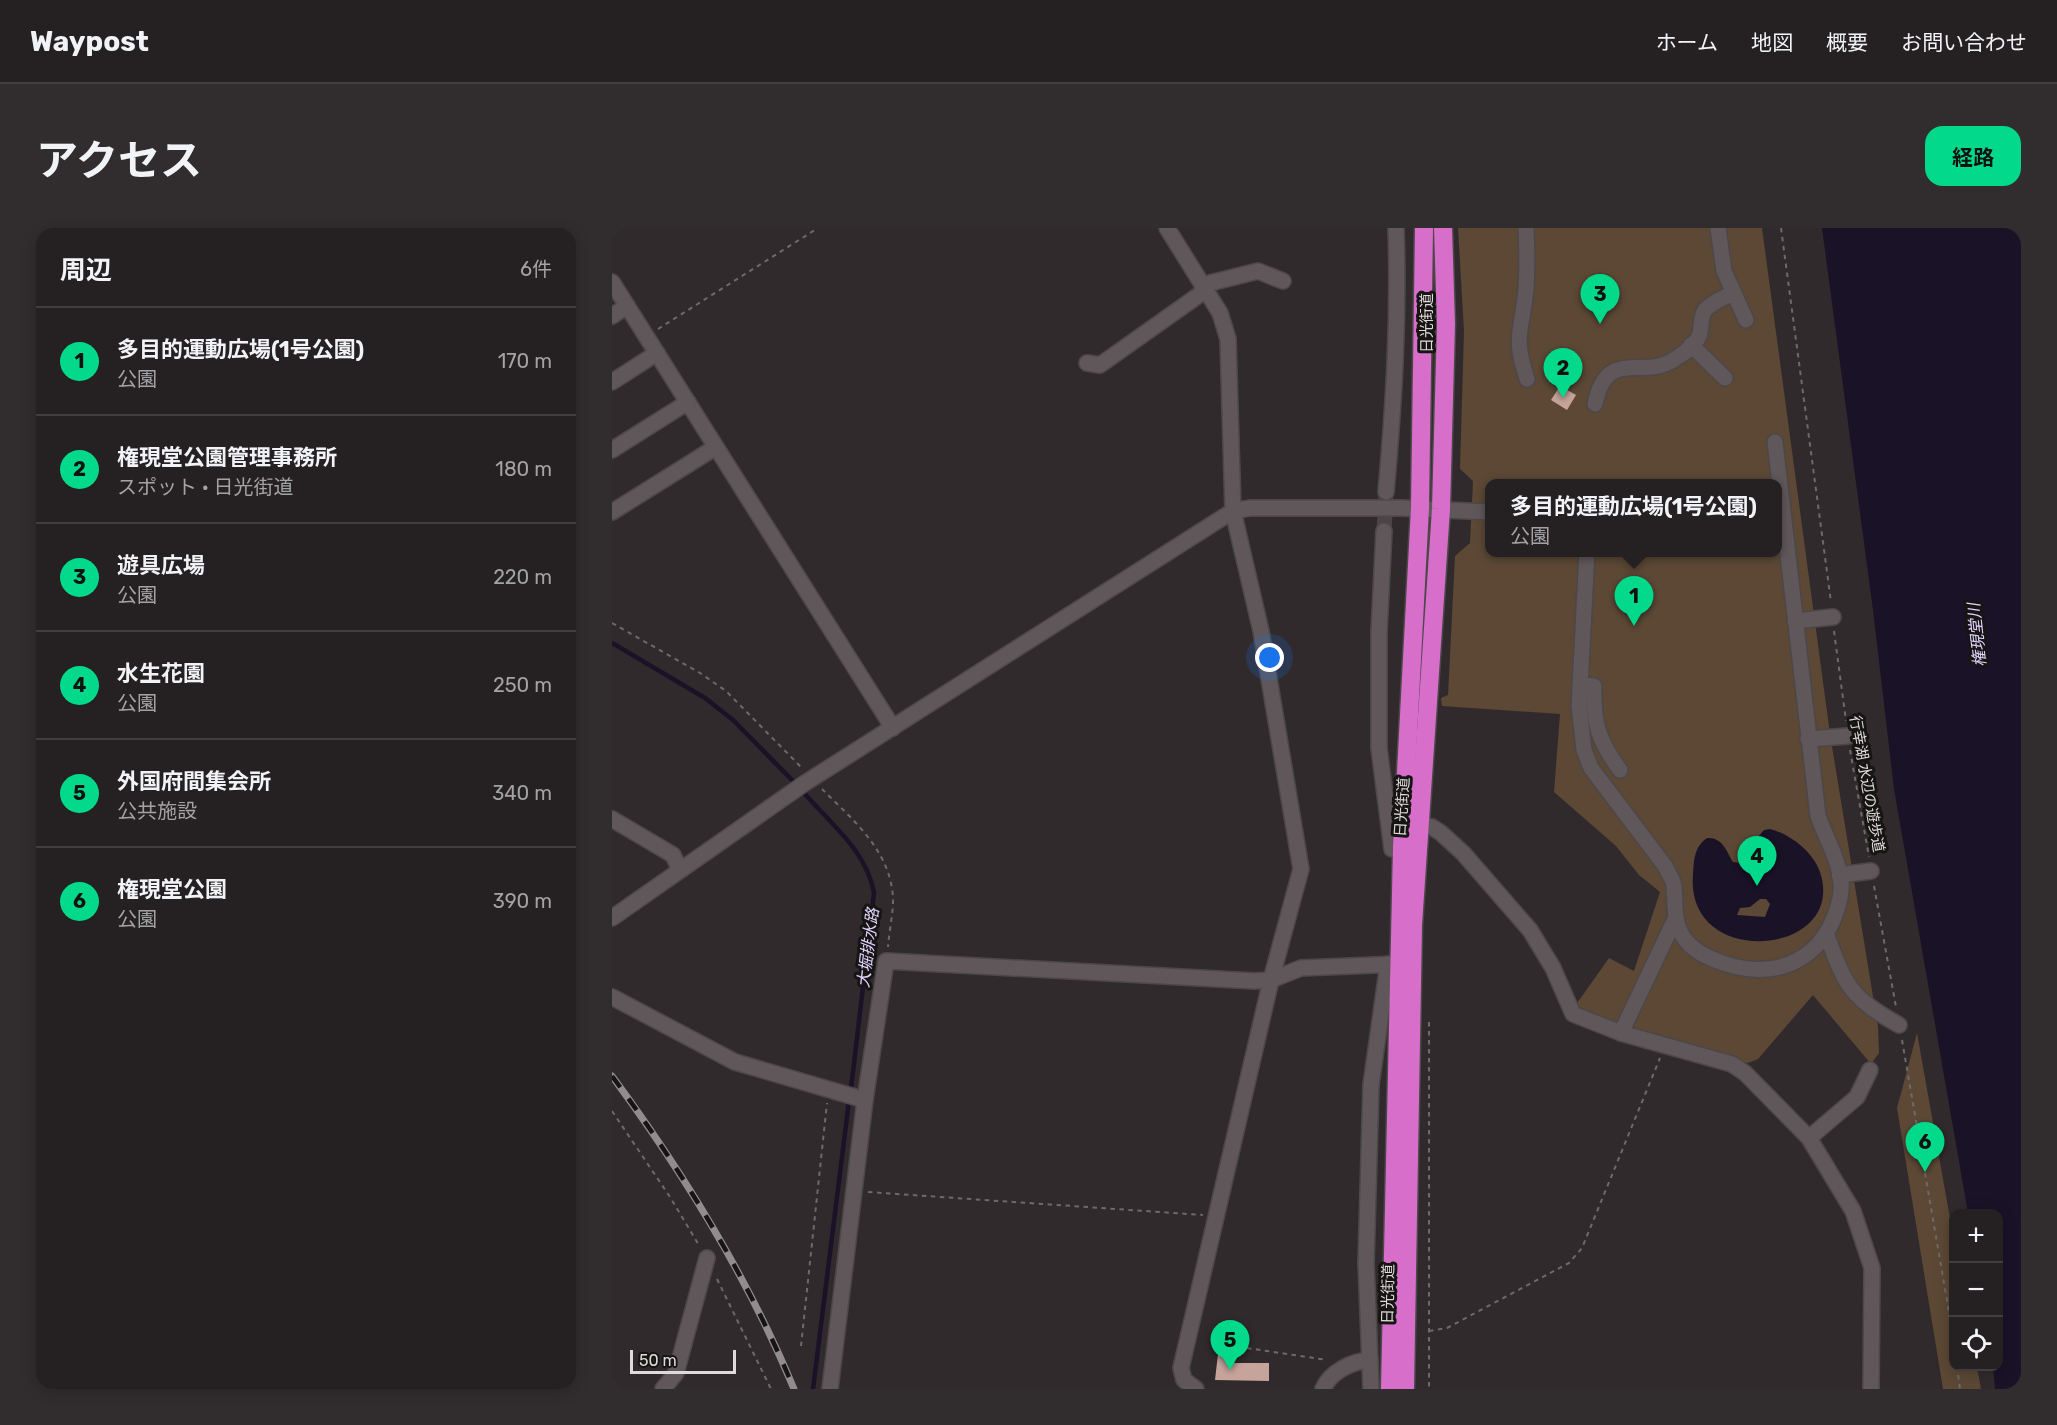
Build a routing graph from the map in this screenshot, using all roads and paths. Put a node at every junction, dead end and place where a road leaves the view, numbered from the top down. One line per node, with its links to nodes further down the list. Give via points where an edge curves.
1 (818, 228): 16 (path)
2 (1167, 228): 11 (street)
3 (1396, 228): 29 (street, via 1395,405)
4 (1424, 228): 31 (highway, 日光街道)
5 (1443, 228): 32 (highway, 日光街道, via 1446,324)
6 (1526, 228): 21 (street, via 1525,297 1518,332)
7 (1718, 228): 12 (street, via 1724,271)
8 (1781, 228): 38 (path, 行幸湖 水辺の遊歩道)
9 (1283, 281): 11 (street, via 1258,271)
10 (612, 282): 13 (street)
11 (1204, 288): 19 (street, via 1100,365); 33 (street, via 1220,313 1228,339)
12 (1733, 293): 15 (street); 17 (street, via 1704,312 1699,337)
13 (627, 306): 14 (street); 16 (street)
14 (612, 316)
15 (1746, 320)
16 (647, 337): 18 (street)
17 (1691, 345): 20 (street); 24 (street, via 1661,366 1622,367 1606,376)
18 (657, 353): 22 (street); 23 (street)
19 (1087, 363)
20 (1725, 378)
21 (1527, 379)
22 (612, 382)
23 (688, 402): 26 (street); 27 (street)
24 (1594, 404)
25 (1775, 442): 28 (street)
26 (716, 447): 34 (street); 42 (street)
27 (612, 450)
28 (1779, 479)
29 (1386, 492)
30 (1782, 505): 39 (street)
31 (1420, 508): 32 (street); 33 (street); 48 (highway, 日光街道)
32 (1441, 509): 35 (street); 48 (highway, 日光街道)
33 (1233, 511): 42 (street); 58 (street, via 1261,631 1301,869)
34 (612, 512)
35 (1485, 512)
36 (1384, 531): 49 (street, via 1379,748 1392,849)
37 (1587, 557): 41 (street)
38 (1833, 617): 39 (street); 43 (path, 行幸湖 水辺の遊歩道)
39 (1795, 621): 44 (street)
40 (612, 623): 46 (path, via 726,691 750,712)
41 (1580, 685): 45 (street, via 1594,686 1593,716 1602,746); 53 (street, via 1580,733 1591,768 1665,866 1674,884)
42 (893, 728): 46 (street)
43 (1848, 736): 44 (street); 51 (path, 行幸湖 水辺の遊歩道)
44 (1808, 739): 52 (street, via 1818,816 1839,864)
45 (1620, 770)
46 (808, 781): 50 (street); 56 (path, via 860,827 885,862 893,901)
47 (612, 819): 50 (street, via 673,855)
48 (1411, 824): 49 (highway, 日光街道); 62 (street, via 1432,827 1463,853 1530,930 1553,968 1573,1014); 84 (highway, 日光街道, via 1413,925)
49 (1402, 848): 57 (highway, 日光街道)
50 (680, 870): 54 (street)
51 (1871, 871): 52 (street); 61 (path, 行幸湖 水辺の遊歩道)
52 (1839, 875): 55 (street, via 1840,897)
53 (1676, 917): 55 (street, via 1677,928 1689,945 1741,969 1779,969 1798,961); 62 (street)
54 (612, 918)
55 (1827, 935): 61 (street, via 1849,987 1874,1011)
56 (886, 961): 58 (street); 66 (street)
57 (1394, 964): 58 (street, via 1301,968); 75 (street, via 1371,1085 1366,1263); 83 (highway, 日光街道)
58 (1271, 980): 69 (street)
59 (612, 997): 65 (street, via 735,1062)
60 (1429, 1018): 72 (path)
61 (1899, 1025): 71 (path, 行幸湖 水辺の遊歩道)
62 (1621, 1034): 63 (street)
63 (1665, 1046): 67 (street, via 1732,1064); 72 (path, via 1582,1248 1569,1263 1447,1328)
64 (1870, 1070): 67 (street, via 1857,1097)
65 (828, 1088): 66 (street); 73 (path)
66 (865, 1100): 68 (street)
67 (1809, 1138): 86 (street, via 1853,1211 1872,1268)
68 (856, 1191): 69 (path); 79 (street)
69 (1218, 1216): 80 (street, via 1181,1368 1184,1380)
70 (707, 1258): 78 (street, via 676,1373)
71 (1949, 1318)
72 (1429, 1331): 85 (path)
73 (801, 1346)
74 (1247, 1348): 76 (path)
75 (1370, 1360): 76 (street); 82 (street)
76 (1350, 1364): 81 (street, via 1330,1378)
77 (1958, 1371): 87 (path)
78 (663, 1389)
79 (830, 1389)
80 (1196, 1389)
81 (1323, 1389)
82 (1371, 1389)
83 (1390, 1389)
84 (1405, 1389)
85 (1429, 1389)
86 (1871, 1389)
87 (1960, 1389)

